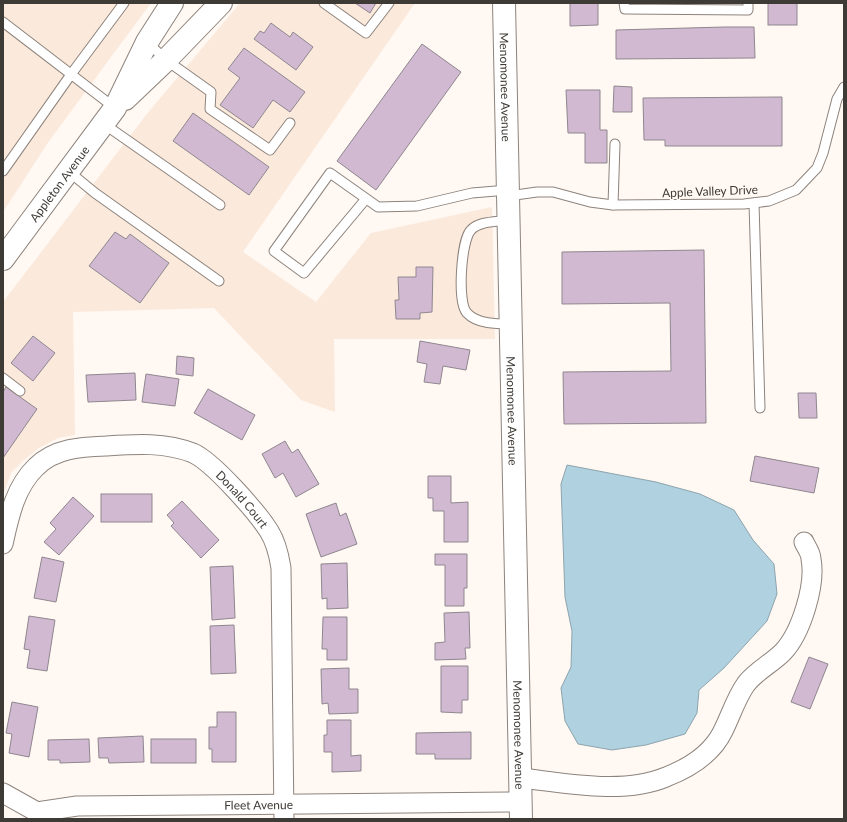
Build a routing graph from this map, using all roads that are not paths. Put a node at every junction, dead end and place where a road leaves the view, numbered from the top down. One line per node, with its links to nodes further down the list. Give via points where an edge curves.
1 (124, 3): 12 (lane)
2 (172, 3): 10 (street, Appleton Avenue)
3 (221, 3): 11 (street, Appleton Avenue)
4 (324, 3): 5 (lane, via 366,33)
5 (389, 3)
6 (504, 3): 19 (street, Menomonee Avenue)
7 (624, 3): 8 (lane, via 624,9 748,10)
8 (748, 3)
9 (3, 22): 12 (lane)
10 (147, 42): 11 (lane); 14 (street, Appleton Avenue)
11 (166, 60): 14 (street, Appleton Avenue); 15 (lane, via 211,92 210,109 270,150)
12 (72, 73): 14 (lane); 18 (lane)
13 (844, 87): 21 (lane, Apple Valley Drive, via 837,99 823,153 816,168 796,190 769,201)
14 (109, 116): 17 (street, Appleton Avenue); 22 (lane)
15 (290, 123)
16 (615, 144): 23 (lane)
17 (67, 170): 25 (street, Appleton Avenue); 26 (lane, via 95,193)
18 (3, 171)
19 (508, 193): 20 (lane, Apple Valley Drive, via 472,193 417,206 378,207); 23 (lane, Apple Valley Drive, via 552,192); 24 (street, Menomonee Avenue)
20 (365, 200): 20 (lane, Apple Valley Drive, via 330,173 274,250 304,273)
21 (754, 203): 23 (lane, Apple Valley Drive); 30 (lane)
22 (220, 205)
23 (614, 205)
24 (508, 220): 27 (street, Menomonee Avenue); 27 (lane, via 478,224 466,237 462,266 462,301 472,318 482,322)
25 (5, 253)
26 (219, 281)
27 (511, 324): 33 (street, Menomonee Avenue)
28 (3, 378): 29 (lane)
29 (20, 391)
30 (760, 408)
31 (804, 542): 33 (street, via 811,557 812,570 801,621 793,638 782,652 746,684 724,730 708,752 685,768 664,778 641,784 586,785)
32 (3, 544): 36 (street, Donald Court, via 16,496 29,475 48,458 71,448 147,444 168,446 202,458 218,473 263,522 274,540 279,557)
33 (521, 778): 35 (street, Menomonee Avenue)
34 (3, 793): 37 (street, Fleet Avenue)
35 (520, 810): 36 (street, Fleet Avenue)
36 (284, 811): 37 (street, Fleet Avenue, via 77,806)
37 (38, 816)

